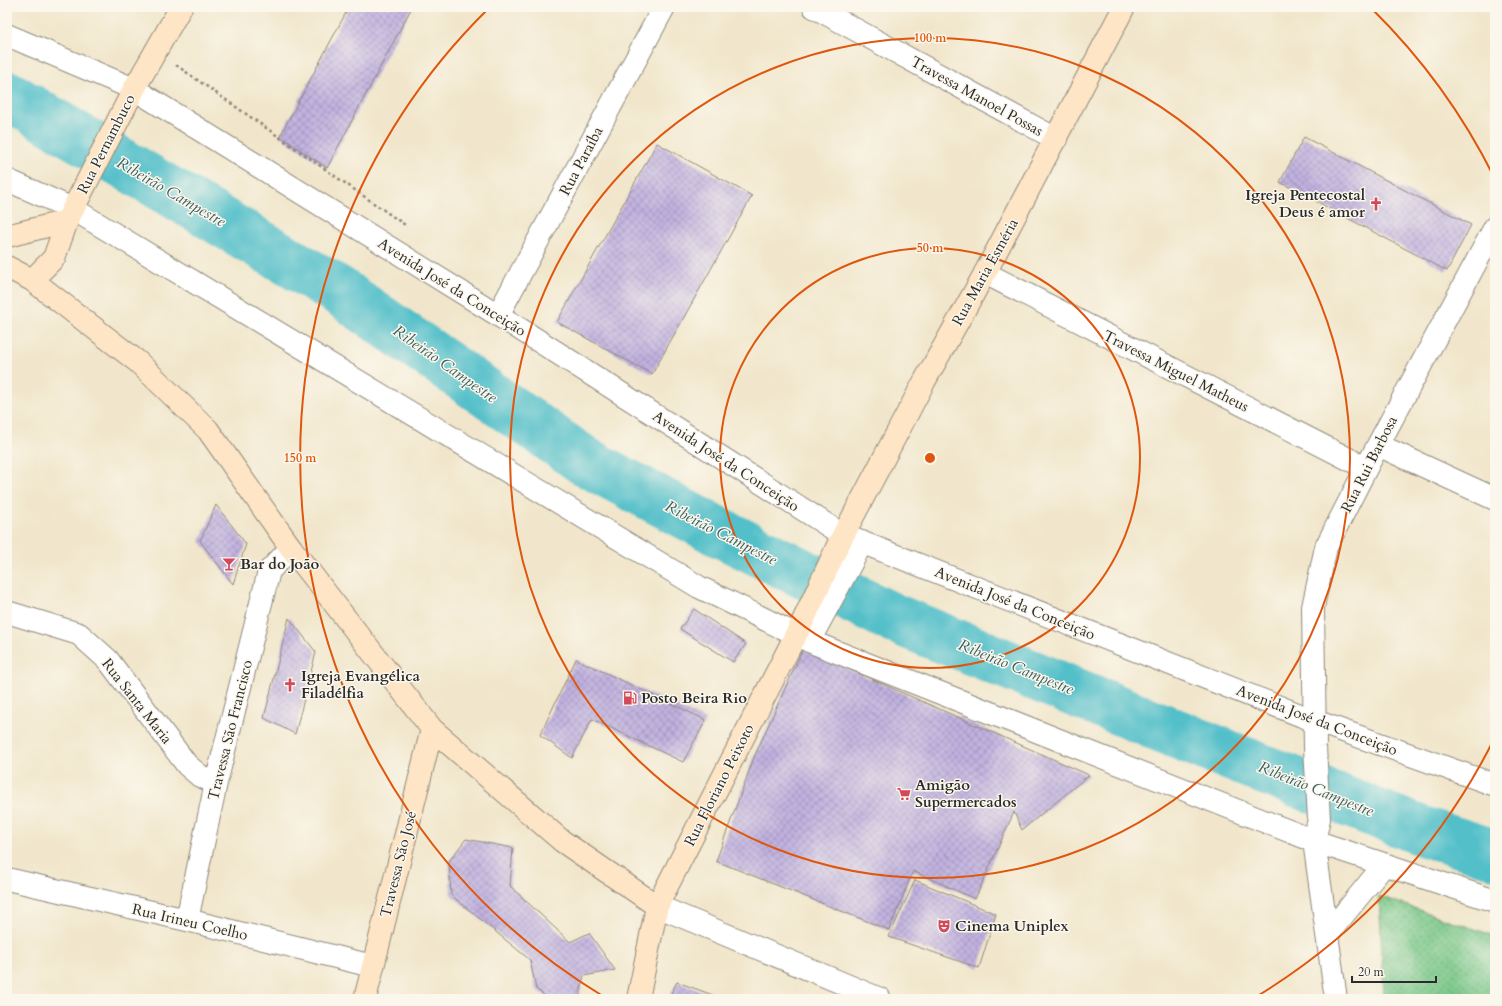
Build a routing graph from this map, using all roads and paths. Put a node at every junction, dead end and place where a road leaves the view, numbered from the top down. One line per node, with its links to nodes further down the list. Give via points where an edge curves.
1 (181, 7): 7 (main road, Rua Pernambuco)
2 (664, 7): 17 (street, Rua Paraíba)
3 (814, 7): 8 (street, Travessa Manoel Possas)
4 (1124, 7): 8 (main road, Rua Maria Esméria)
5 (7, 35): 7 (street, Avenida José da Conceição)
6 (170, 61): 11 (path)
7 (131, 95): 10 (main road, Rua Pernambuco); 17 (street, Avenida José da Conceição)
8 (1056, 139): 15 (main road, Rua Maria Esméria)
9 (7, 180): 10 (street)
10 (70, 215): 13 (main road); 16 (main road, Rua Pernambuco, via 54,258); 24 (street, via 699,587)
11 (407, 226)
12 (1495, 227): 18 (street, Rua Rui Barbosa)
13 (7, 236)
14 (7, 267): 16 (main road)
15 (986, 273): 19 (street, Travessa Miguel Matheus); 21 (main road, Rua Maria Esméria, via 924,382)
16 (32, 280): 22 (main road, via 138,362 208,430)
17 (498, 315): 21 (street, Avenida José da Conceição)
18 (1378, 445): 19 (street, Rua Rui Barbosa); 20 (street)
19 (1366, 468): 25 (street, Rua Rui Barbosa, via 1326,547 1313,607)
20 (1495, 499)
21 (849, 545): 24 (main road, Rua Floriano Peixoto); 25 (street, Avenida José da Conceição)
22 (291, 548): 26 (main road); 27 (street, Travessa São Francisco, via 269,570)
23 (7, 612): 27 (street, Rua Santa Maria, via 79,634 108,660 187,765 200,776)
24 (806, 631): 29 (street); 33 (main road, Rua Floriano Peixoto)
25 (1315, 721): 28 (street, Avenida José da Conceição); 29 (street, Rua Rui Barbosa, via 1319,819)
26 (432, 729): 33 (main road, via 562,841); 36 (main road, Travessa São José)
27 (216, 783): 34 (street, Travessa São Francisco)
28 (1495, 785)
29 (1314, 842): 30 (street); 35 (street)
30 (1384, 864): 32 (street); 35 (street)
31 (7, 879): 34 (street, Rua Irineu Coelho)
32 (1495, 901)
33 (657, 906): 38 (main road, Rua Floriano Peixoto); 39 (street)
34 (187, 920): 36 (street, Rua Irineu Coelho)
35 (1327, 935): 40 (street)
36 (372, 966): 37 (main road, Travessa São José)
37 (365, 999)
38 (638, 999)
39 (880, 999)
40 (1336, 999)

